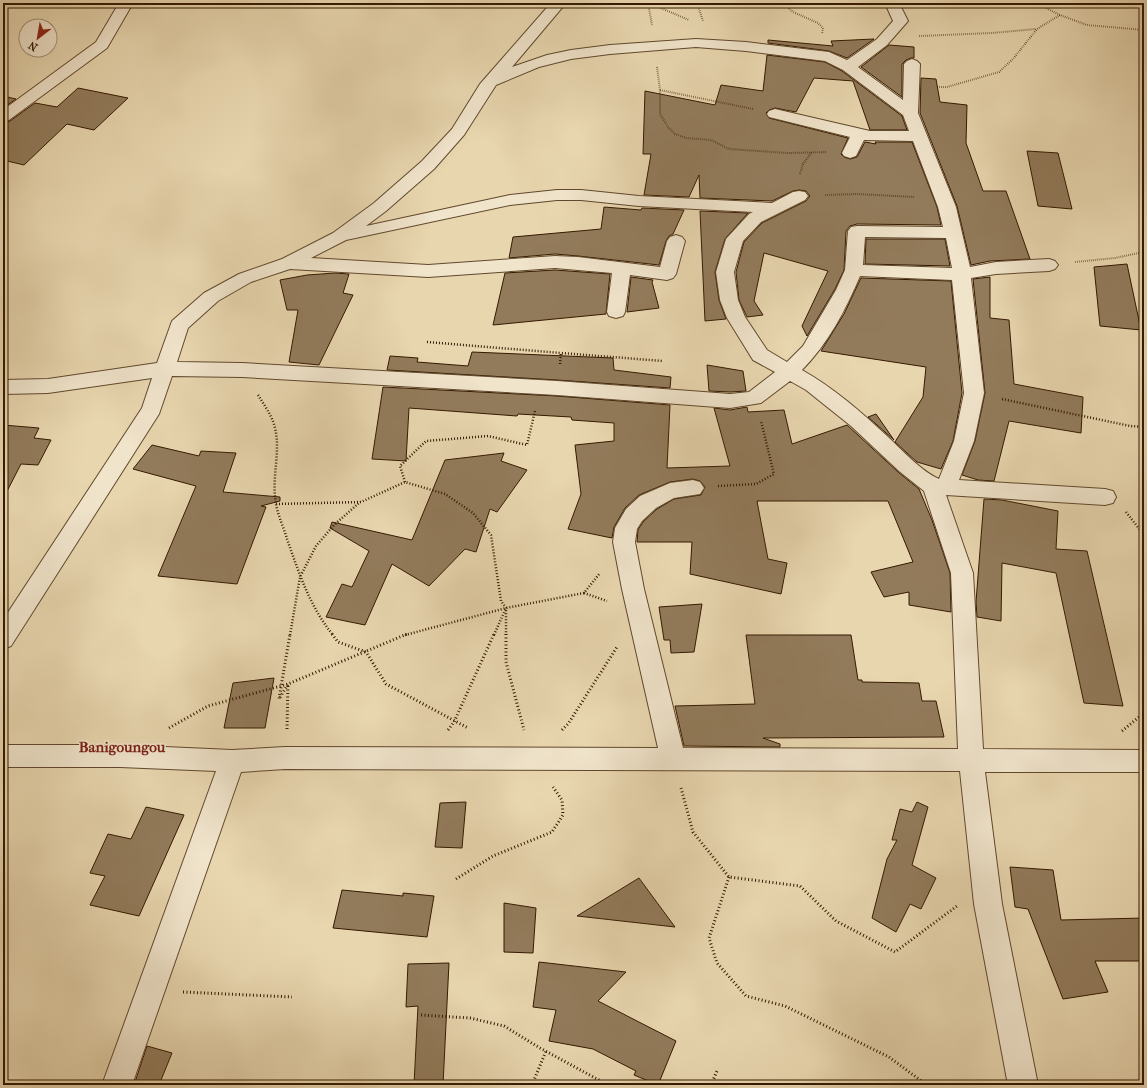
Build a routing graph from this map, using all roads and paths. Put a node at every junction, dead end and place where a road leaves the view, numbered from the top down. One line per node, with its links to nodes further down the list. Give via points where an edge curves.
1 (126, 3): 22 (street, via 102,45)
2 (559, 3): 18 (street)
3 (648, 3): 13 (path)
4 (697, 3): 9 (path)
5 (783, 3): 14 (path, via 793,12 818,23 822,28 822,41)
6 (892, 3): 12 (street, via 900,21)
7 (1036, 3): 8 (path)
8 (1060, 15): 10 (path); 11 (path, via 1087,25)
9 (706, 27)
10 (1036, 29): 12 (path, via 921,36); 17 (path, via 1014,59 999,72 947,87)
11 (1144, 30)
12 (882, 42): 16 (street)
13 (656, 46): 14 (street, via 695,43); 18 (street, via 592,51 533,62); 19 (path)
14 (829, 57): 16 (street)
15 (912, 64): 17 (street)
16 (848, 67): 21 (street)
17 (911, 86): 21 (street)
18 (486, 87): 30 (street, via 458,132 428,165 380,207)
19 (660, 90): 20 (path); 25 (path, via 660,114 674,134 686,138 711,140 729,149 788,153)
20 (775, 114): 23 (street)
21 (910, 114): 24 (street)
22 (3, 117)
23 (859, 134): 24 (street); 25 (street)
24 (919, 136): 27 (street)
25 (850, 153)
26 (799, 196): 27 (path, via 857,194); 28 (street)
27 (944, 198): 29 (street)
28 (772, 208): 30 (street, via 557,195 510,200); 44 (street, via 755,218 736,239 725,272 728,300 744,332 760,355)
29 (954, 234): 36 (street, via 857,231); 37 (street)
30 (339, 238): 33 (street)
31 (676, 241): 35 (street, via 666,274)
32 (1144, 252): 34 (path, via 1115,258)
33 (288, 263): 35 (street, via 428,271 556,262); 42 (street, via 245,278 206,302 179,326)
34 (1049, 265): 37 (street, via 996,268)
35 (622, 269): 38 (street)
36 (854, 270): 37 (street); 44 (street, via 823,330 810,350)
37 (961, 274): 47 (street)
38 (616, 312)
39 (427, 342): 40 (path)
40 (561, 353): 41 (path); 46 (path)
41 (663, 361)
42 (165, 369): 43 (street); 45 (street, via 48,386); 60 (street, via 152,409)
43 (242, 370): 46 (street); 55 (path, via 271,416 275,428)
44 (789, 372): 48 (street); 51 (street, via 813,385 858,421 906,466)
45 (3, 387)
46 (549, 388): 48 (street, via 730,402); 50 (path, via 527,445 488,436 426,442 400,466)
47 (974, 393): 49 (path); 51 (street, via 964,441)
48 (754, 398): 52 (path, via 774,474 756,484)
49 (1144, 427)
50 (405, 482): 54 (path); 58 (path, via 445,494 473,513 491,535 501,602)
51 (939, 487): 53 (street); 73 (street, via 962,573)
52 (693, 488): 56 (street, via 670,491 648,502 634,514 626,528)
53 (1105, 498)
54 (361, 502): 55 (path); 57 (path, via 334,525 316,546)
55 (276, 504): 57 (path)
56 (624, 542): 58 (path, via 584,594); 59 (street)
57 (300, 577): 61 (path, via 320,619 338,642); 63 (path)
58 (506, 608): 61 (path, via 413,632); 64 (path); 70 (path, via 506,662)
59 (639, 612): 70 (path, via 568,724); 71 (street)
60 (3, 639)
61 (366, 652): 62 (path); 64 (path, via 386,684)
62 (288, 684): 63 (path); 63 (path, via 279,699); 68 (path)
63 (281, 686): 65 (path, via 208,706)
64 (454, 722): 66 (path); 69 (path)
65 (168, 729)
66 (468, 729)
67 (3, 756): 72 (street, via 120,756)
68 (286, 758): 69 (street); 72 (street)
69 (423, 758): 70 (street)
70 (532, 759): 71 (street); 76 (path, via 562,800 563,815 552,832 493,856)
71 (673, 760): 73 (street); 75 (path, via 693,832)
72 (232, 761): 78 (street)
73 (971, 762): 74 (street); 77 (street)
74 (1144, 762)
75 (730, 877): 77 (path, via 800,886 836,921 895,952); 87 (path, via 709,938 717,963 746,996 784,1006 889,1057 920,1080)
76 (456, 879)
77 (986, 884): 88 (street)
78 (151, 991): 79 (path); 83 (street)
79 (292, 997)
80 (421, 1016): 81 (path, via 470,1018 504,1026)
81 (546, 1051): 84 (path); 85 (path)
82 (717, 1071): 86 (path)
83 (117, 1085)
84 (532, 1085)
85 (608, 1085)
86 (710, 1085)
87 (921, 1085)
88 (1023, 1085)

